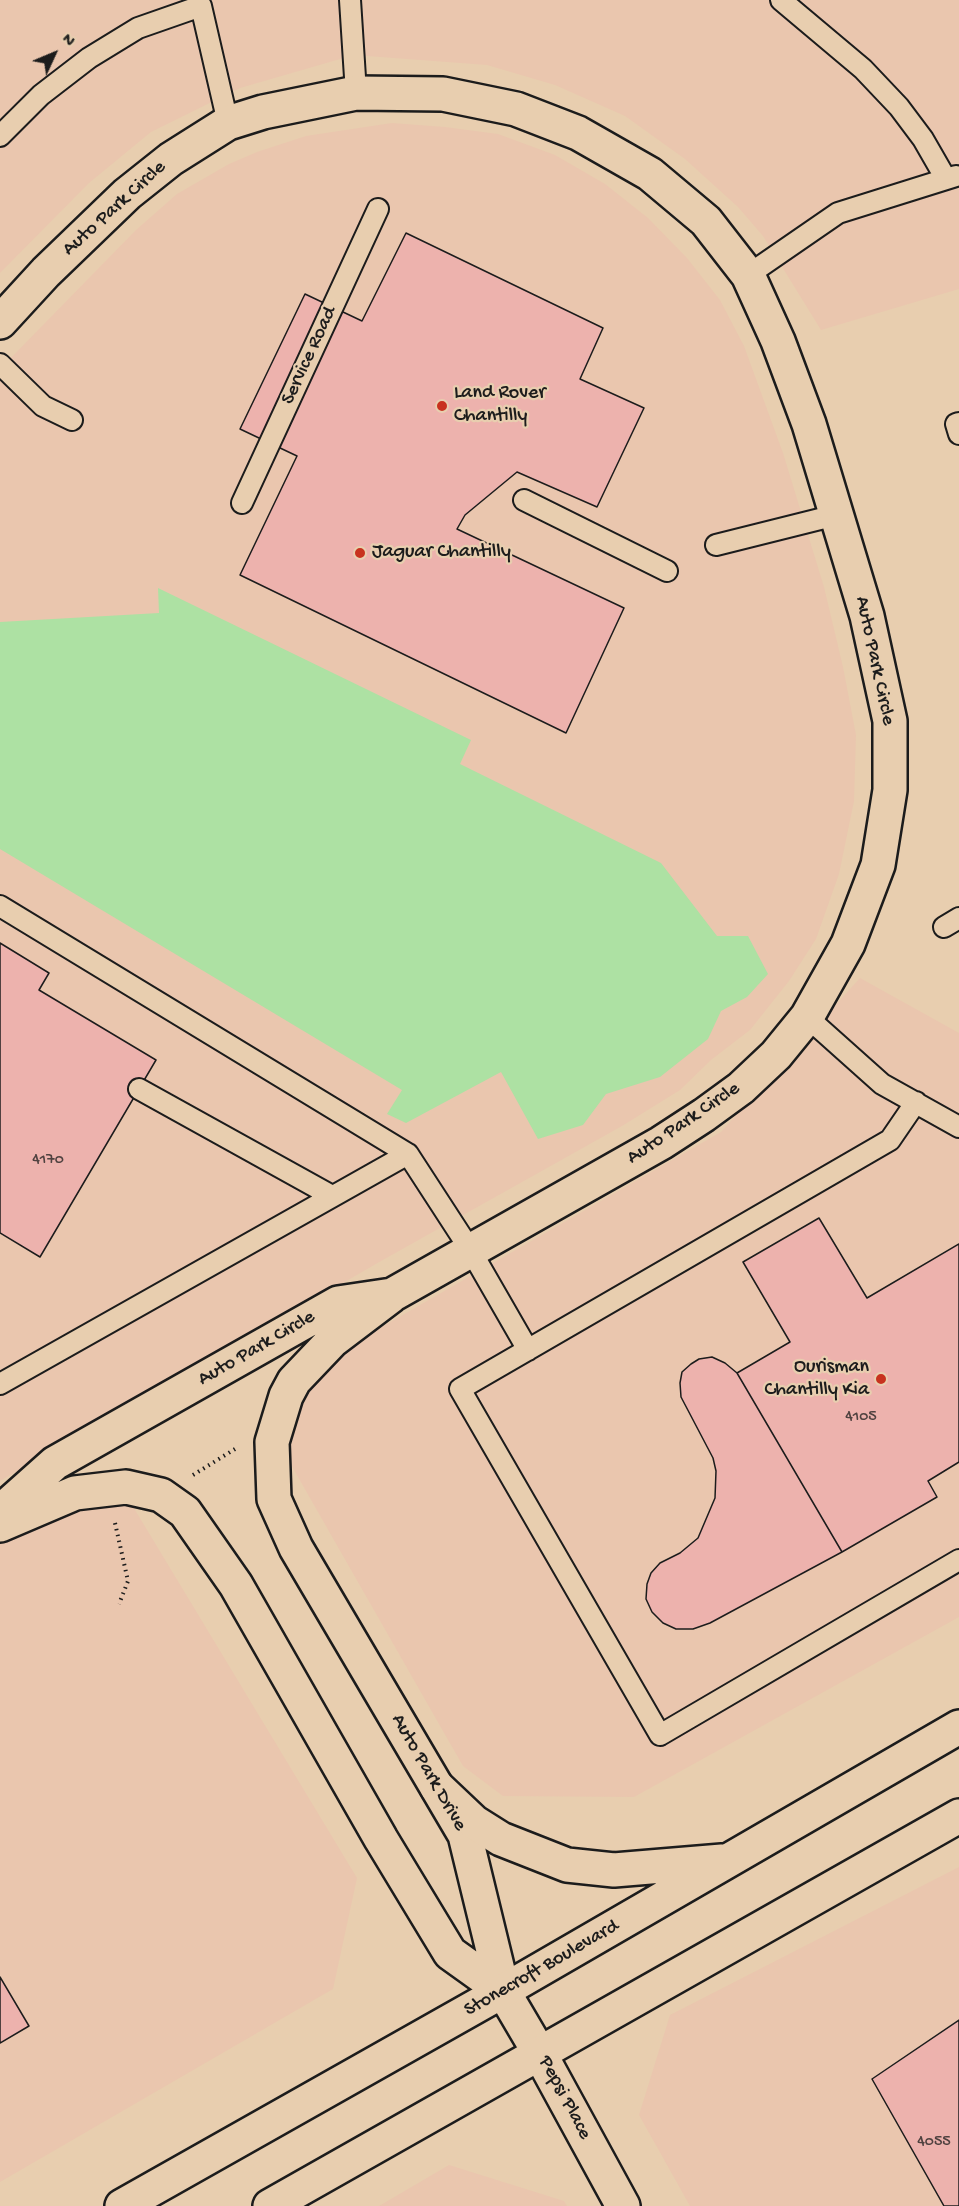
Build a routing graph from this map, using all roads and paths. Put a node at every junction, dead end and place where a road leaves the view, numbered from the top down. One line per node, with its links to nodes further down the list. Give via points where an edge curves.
1 (350, 0): 3 (lane)
2 (781, 0): 6 (lane, via 863,69 899,107)
3 (356, 93): 4 (street, Auto Park Circle); 8 (street, Auto Park Circle, via 443,94 516,109 578,133 651,174 706,221)
4 (228, 123): 5 (lane, via 201,6 138,28 89,58 41,95); 9 (street, Auto Park Circle, via 171,159 127,194)
5 (0, 136)
6 (953, 177): 8 (lane, via 838,213)
7 (378, 209): 15 (lane, Service Road)
8 (748, 275): 16 (street, Auto Park Circle, via 809,424)
9 (4, 310)
10 (0, 364): 11 (lane, via 43,406)
11 (72, 420)
12 (959, 423): 13 (lane)
13 (959, 434)
14 (524, 500): 18 (lane)
15 (242, 503)
16 (836, 515): 17 (lane); 20 (street, Auto Park Circle, via 867,616 890,721 890,790 878,865 848,944)
17 (716, 545)
18 (667, 571)
19 (0, 906): 24 (lane)
20 (807, 1017): 22 (lane, via 882,1084); 26 (street, Auto Park Circle, via 741,1088 704,1115)
21 (139, 1089): 25 (lane)
22 (916, 1102): 23 (lane); 28 (lane, via 890,1140)
23 (959, 1127)
24 (408, 1154): 25 (lane); 26 (lane)
25 (332, 1196): 29 (lane)
26 (471, 1251): 27 (street, Auto Park Circle); 28 (lane)
27 (392, 1295): 30 (street, Auto Park Circle, via 338,1303 55,1463); 34 (street, Auto Park Drive, via 333,1340 294,1381 272,1442 274,1499 296,1548)
28 (528, 1350): 32 (lane, via 460,1389 660,1735)
29 (0, 1384)
30 (0, 1512)
31 (0, 1526): 37 (street, via 75,1493 126,1487 161,1495 185,1512 236,1585 450,1953)
32 (959, 1560)
33 (959, 1727): 36 (street, Stonecroft Boulevard)
34 (437, 1787): 36 (street, via 474,1822 501,1839 567,1865 614,1870); 37 (street, Auto Park Drive, via 465,1835)
35 (959, 1816): 38 (street)
36 (730, 1861): 37 (street, Stonecroft Boulevard)
37 (503, 1991): 38 (street, Pepsi Place); 39 (street, Stonecroft Boulevard)
38 (540, 2054): 40 (street); 41 (street, Pepsi Place)
39 (122, 2206)
40 (270, 2206)
41 (623, 2206)

